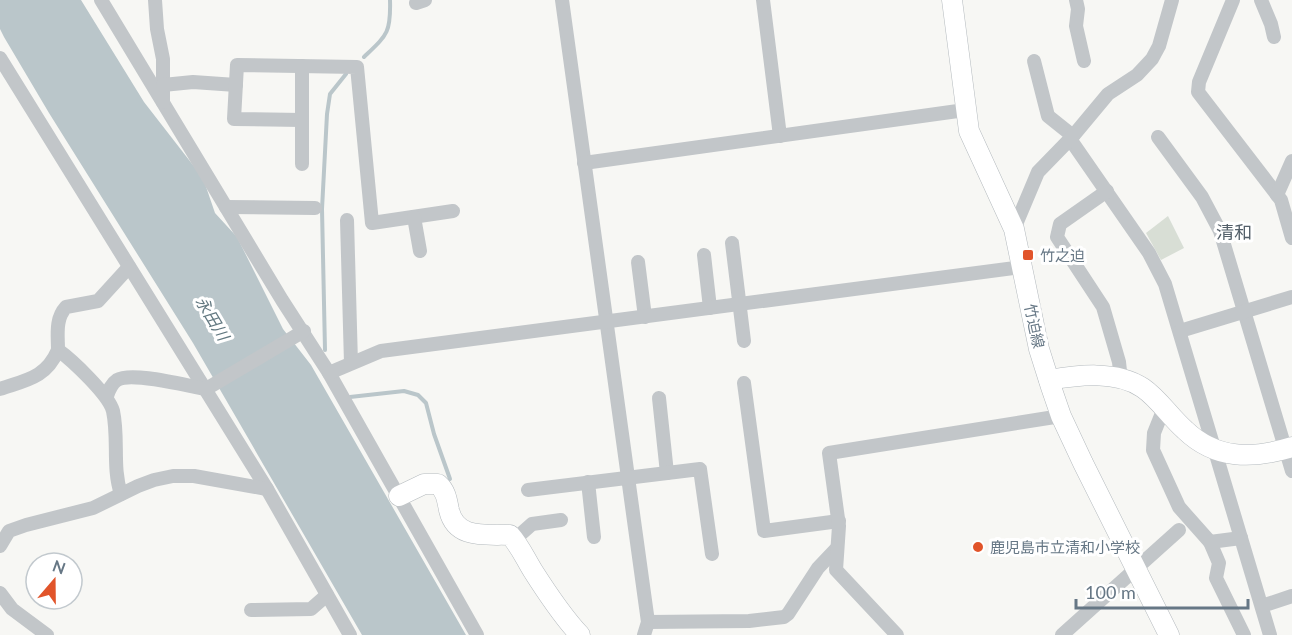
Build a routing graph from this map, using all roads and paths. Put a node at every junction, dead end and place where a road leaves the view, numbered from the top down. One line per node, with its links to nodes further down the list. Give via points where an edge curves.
1 (100, 0): 17 (street)
2 (155, 0): 15 (street)
3 (562, 0): 24 (street)
4 (763, 0): 20 (street)
5 (952, 0): 18 (street, 竹迫線)
6 (1076, 0): 13 (street)
7 (1172, 0): 21 (street, via 1152,59 1137,75 1108,94)
8 (1233, 0): 27 (street, via 1198,92)
9 (1261, 0): 10 (street)
10 (1274, 37)
11 (0, 58): 39 (street)
12 (1034, 61): 21 (street, via 1048,116)
13 (1083, 61)
14 (302, 66): 16 (street, via 237,65); 19 (street); 31 (street, via 357,67 372,223)
15 (164, 86): 16 (street, via 194,82); 17 (street)
16 (236, 86): 19 (street, via 234,119)
17 (163, 102): 28 (street)
18 (965, 110): 20 (street); 33 (street, 竹迫線, via 976,151)
19 (302, 120): 25 (street)
20 (780, 136): 24 (street)
21 (1071, 137): 26 (street); 33 (street, via 1038,172)
22 (1158, 137): 44 (street, via 1212,213)
23 (1292, 161): 27 (street)
24 (584, 163): 46 (street)
25 (302, 164)
26 (1107, 191): 48 (street, via 1165,284); 54 (street, via 1060,224 1057,237 1103,307)
27 (1277, 195): 34 (street)
28 (226, 207): 29 (street); 47 (street)
29 (315, 208)
30 (453, 211): 31 (street)
31 (414, 217): 36 (street)
32 (346, 220): 51 (street)
33 (1014, 229): 40 (street, 竹迫線)
34 (1292, 238)
35 (732, 243): 42 (street)
36 (420, 251)
37 (704, 255): 43 (street)
38 (638, 262): 45 (street)
39 (129, 267): 50 (street, via 98,301 66,307 57,330); 57 (street)
40 (1022, 267): 42 (street); 53 (street, 竹迫線)
41 (1292, 297): 44 (street)
42 (739, 304): 43 (street); 49 (street)
43 (710, 308): 45 (street)
44 (1244, 312): 48 (street); 62 (street)
45 (645, 317): 46 (street)
46 (606, 322): 51 (street, via 381,351); 66 (street)
47 (304, 331): 52 (street); 57 (street)
48 (1180, 331): 63 (street)
49 (744, 341)
50 (58, 350): 56 (street, via 53,362 32,380); 58 (street, via 73,360)
51 (351, 363): 52 (street)
52 (329, 373): 71 (street)
53 (1049, 380): 54 (street, via 1093,376); 61 (street, 竹迫線)
54 (1121, 380): 60 (street, via 1141,387)
55 (744, 383): 73 (street, via 764,531)
56 (0, 389)
57 (206, 389): 58 (street, via 131,377 114,382); 68 (street)
58 (106, 396): 70 (street, via 113,410 116,478)
59 (659, 398): 65 (street)
60 (1164, 408): 63 (street, via 1184,430); 78 (street, via 1154,433 1153,450 1179,507)
61 (1061, 416): 73 (street, via 829,453); 82 (street, 竹迫線)
62 (1289, 448): 63 (street, via 1243,456); 64 (street)
63 (1215, 449): 76 (street)
64 (1292, 471)
65 (667, 473): 66 (street); 81 (street, via 700,469)
66 (628, 478): 67 (street); 88 (street)
67 (588, 482): 69 (street); 75 (street)
68 (267, 489): 70 (street, via 194,476 154,480); 84 (street)
69 (528, 490)
70 (122, 494): 79 (street, via 93,508 9,531)
71 (399, 496): 77 (street, via 424,484 438,484 459,529 510,535); 92 (street)
72 (561, 520): 77 (street, via 532,524)
73 (838, 521): 80 (street)
74 (1179, 530): 82 (street)
75 (594, 537)
76 (1241, 538): 78 (street); 86 (street)
77 (514, 540): 93 (street, via 543,588)
78 (1210, 542): 96 (street, via 1219,563 1216,578)
79 (0, 546)
80 (837, 548): 88 (street, via 784,616); 89 (street, via 836,570)
81 (712, 554)
82 (1136, 567): 94 (street); 95 (street, 竹迫線)
83 (0, 593): 90 (street, via 12,609)
84 (327, 595): 87 (street, via 311,609); 91 (street)
85 (1292, 596): 86 (street)
86 (1262, 606): 97 (street)
87 (250, 610)
88 (646, 629)
89 (895, 634)
90 (47, 635)
91 (350, 635)
92 (477, 635)
93 (580, 635)
94 (1062, 635)
95 (1169, 635)
96 (1244, 635)
97 (1270, 635)

